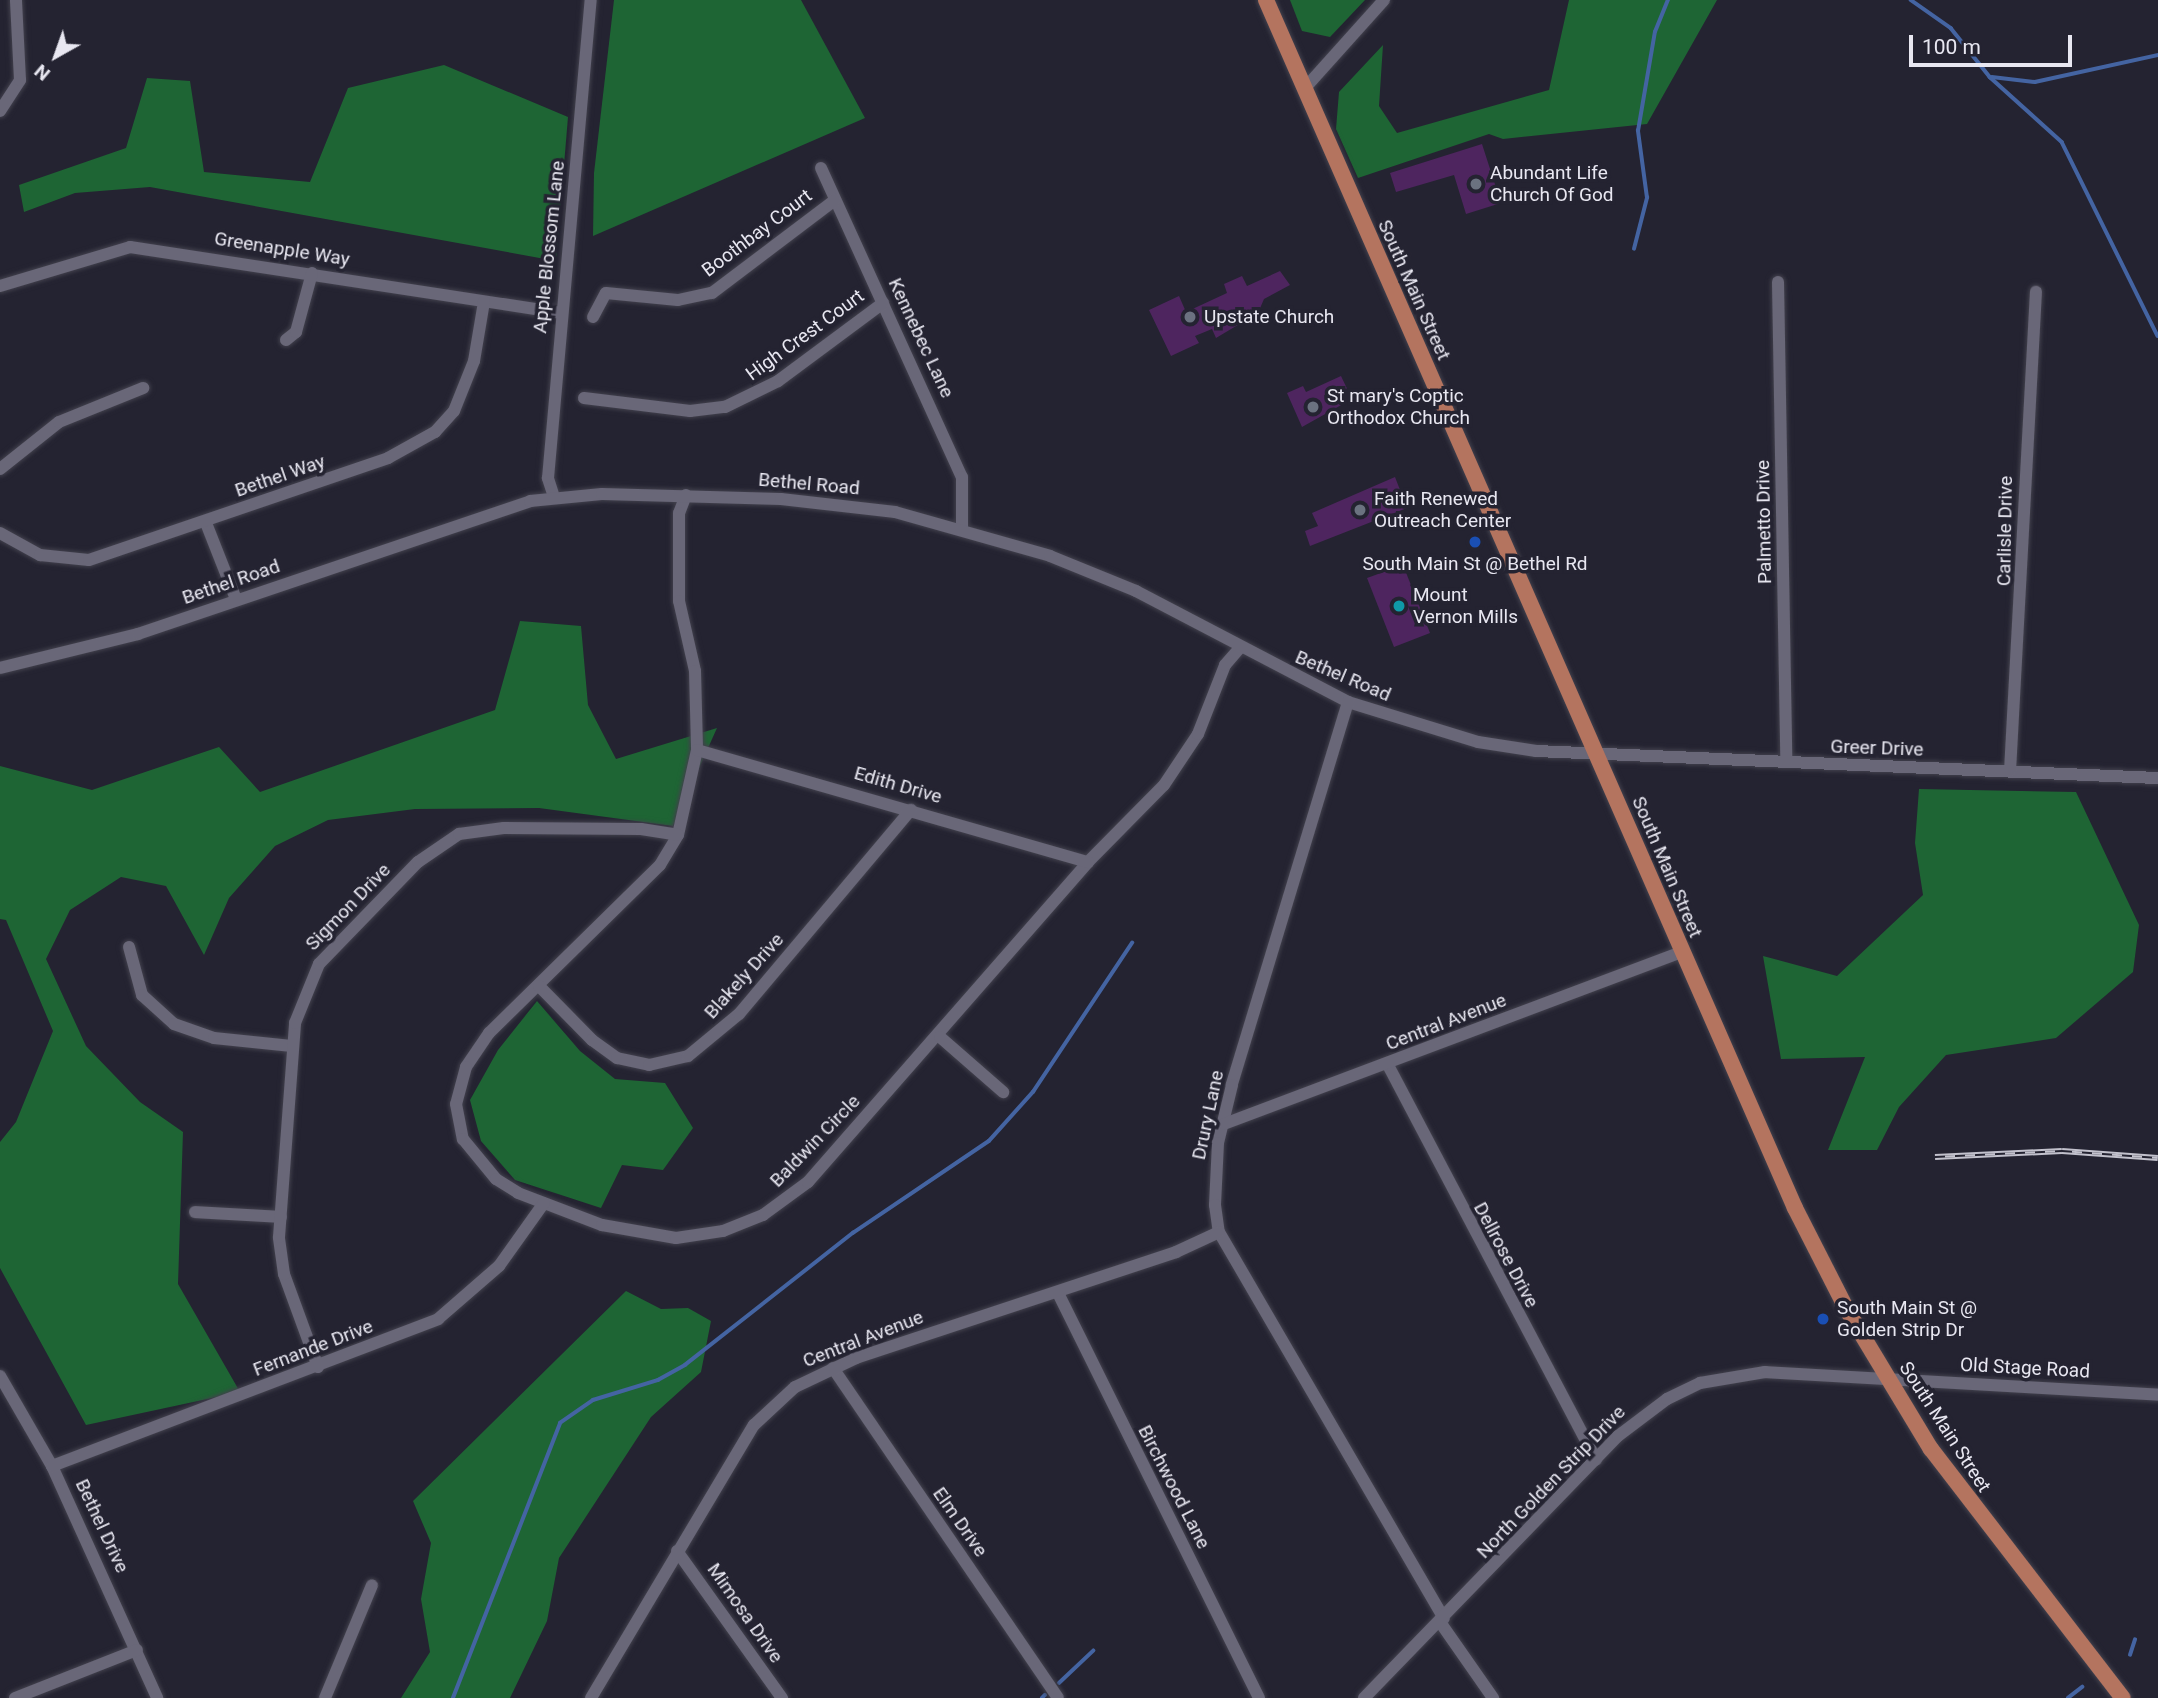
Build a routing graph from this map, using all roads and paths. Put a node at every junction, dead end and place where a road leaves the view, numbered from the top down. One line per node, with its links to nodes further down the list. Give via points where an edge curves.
1 (16, 0): 6 (street, via 20,80)
2 (592, 0): 15 (street, Apple Blossom Lane)
3 (1266, 0): 5 (main road, South Main Street)
4 (1384, 0): 5 (street)
5 (1305, 88): 31 (main road, South Main Street)
6 (0, 111)
7 (821, 168): 8 (street, Kennebec Lane)
8 (835, 200): 14 (street, Kennebec Lane); 16 (street, Boothbay Court, via 712,293 687,300 606,293)
9 (312, 273): 11 (street, Greenapple Way, via 120,247); 13 (street, Greenapple Way); 17 (street, via 296,332)
10 (1778, 282): 32 (street, Palmetto Drive)
11 (0, 286)
12 (2036, 292): 33 (street, Carlisle Drive)
13 (484, 302): 15 (street, Greenapple Way); 23 (street, Bethel Way, via 467,386 435,432 388,458)
14 (883, 303): 19 (street, High Crest Court, via 778,381 725,407 690,411); 24 (street, Kennebec Lane, via 962,477)
15 (561, 313): 22 (street, Apple Blossom Lane, via 548,478)
16 (593, 317)
17 (286, 340)
18 (143, 388): 20 (street, via 59,422)
19 (584, 398)
20 (0, 468)
21 (686, 495): 22 (street, Bethel Road); 24 (street, Bethel Road, via 846,505); 30 (street, Baldwin Circle, via 679,513 679,601 695,671)
22 (554, 497): 26 (street, Bethel Road, via 475,516)
23 (206, 523): 25 (street, Bethel Way, via 114,555 77,561 40,555); 26 (street)
24 (962, 529): 27 (street, Bethel Road, via 1106,578)
25 (0, 533)
26 (236, 599): 28 (street, Bethel Road, via 138,634)
27 (1239, 649): 29 (street, Bethel Road); 37 (street, Baldwin Circle, via 1225,665 1198,734 1164,785)
28 (0, 668)
29 (1348, 702): 31 (street, Bethel Road, via 1478,743); 45 (street, Drury Lane, via 1258,992)
30 (697, 750): 35 (street, Edith Drive); 36 (street, Baldwin Circle)
31 (1595, 753): 32 (street, Greer Drive); 39 (main road, South Main Street)
32 (1786, 762): 33 (street, Greer Drive)
33 (2010, 771): 34 (street, Greer Drive)
34 (2158, 778)
35 (911, 810): 37 (street, Edith Drive); 40 (street, Blakely Drive, via 739,1014 688,1056 649,1065 617,1058 592,1040)
36 (678, 835): 40 (street, Baldwin Circle, via 660,865); 42 (street, Sigmon Drive, via 641,829 504,828 448,839 418,862 319,964 299,1002)
37 (1088, 862): 41 (street, Baldwin Circle)
38 (128, 947): 42 (street, via 142,995 174,1024 214,1038)
39 (1680, 953): 43 (street, Central Avenue); 54 (main road, South Main Street, via 1795,1208)
40 (539, 986): 46 (street, Baldwin Circle, via 475,1052 456,1104 460,1132 482,1166 510,1188)
41 (940, 1037): 44 (street); 46 (street, Baldwin Circle, via 808,1182 745,1223 698,1236 656,1236 602,1225)
42 (292, 1046): 48 (street, Sigmon Drive)
43 (1388, 1065): 45 (street, Central Avenue); 56 (street, Dellrose Drive)
44 (1003, 1092)
45 (1224, 1124): 49 (street, Drury Lane, via 1215,1167)
46 (544, 1203): 51 (street, Fernande Drive, via 499,1266 456,1308)
47 (195, 1212): 48 (street)
48 (281, 1217): 51 (street, Sigmon Drive, via 284,1274)
49 (1219, 1232): 50 (street, Central Avenue); 60 (street, Drury Lane)
50 (1058, 1293): 52 (street, Central Avenue); 68 (street, Birchwood Lane)
51 (318, 1367): 57 (street, Fernande Drive)
52 (833, 1368): 58 (street, Central Avenue, via 795,1387 760,1417); 67 (street, Elm Drive)
53 (0, 1376): 57 (street, Bethel Drive)
54 (1889, 1380): 55 (street, Old Stage Road); 56 (street, North Golden Strip Drive, via 1765,1372 1715,1379 1653,1408); 71 (main road, South Main Street, via 1984,1524)
55 (2158, 1395)
56 (1596, 1460): 60 (street, North Golden Strip Drive)
57 (52, 1466): 61 (street, Bethel Drive)
58 (677, 1551): 65 (street, Central Avenue); 66 (street, Mimosa Drive)
59 (372, 1585): 64 (street)
60 (1442, 1620): 69 (street, North Golden Strip Drive); 70 (street, Drury Lane)
61 (137, 1650): 62 (street); 63 (street, Bethel Drive)
62 (15, 1698)
63 (157, 1698)
64 (325, 1698)
65 (591, 1698)
66 (782, 1698)
67 (1058, 1698)
68 (1259, 1698)
69 (1364, 1698)
70 (1493, 1698)
71 (2123, 1698)

